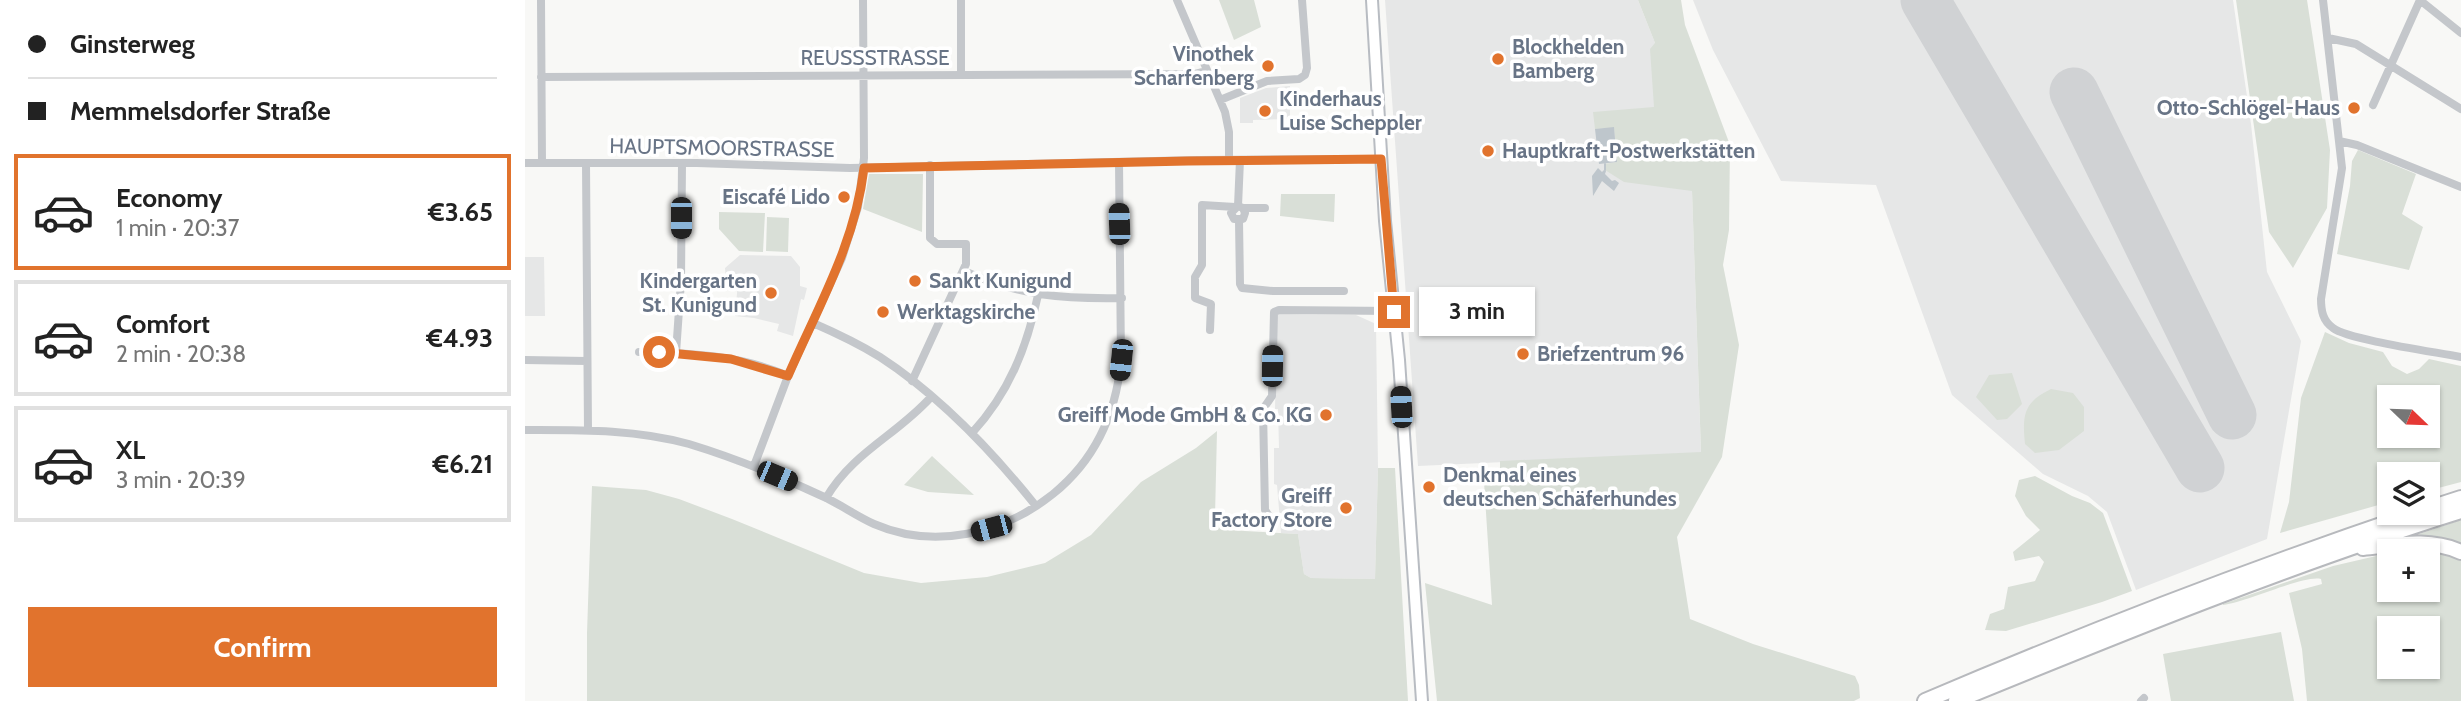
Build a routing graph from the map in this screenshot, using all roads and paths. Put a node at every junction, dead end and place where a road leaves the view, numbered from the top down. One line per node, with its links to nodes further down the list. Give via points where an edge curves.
1 (541, 0): 15 (street)
2 (863, 0): 14 (street)
3 (961, 0): 13 (street)
4 (1177, 0): 12 (street)
5 (1302, 0): 16 (street, via 1305,75 1267,81)
6 (1372, 0): 20 (main road)
7 (2323, 0): 10 (street)
8 (2421, 1): 9 (street); 11 (street)
9 (2461, 33)
10 (2327, 38): 11 (street, via 2356,44); 19 (street)
11 (2390, 65): 17 (street); 18 (street)
12 (1207, 71): 13 (street, REUSSSTRASSE); 16 (street)
13 (961, 75): 14 (street, REUSSSTRASSE)
14 (864, 76): 15 (street, REUSSSTRASSE); 29 (street)
15 (541, 77): 25 (street)
16 (1220, 100): 21 (street, via 1228,124)
17 (2374, 105)
18 (2461, 109)
19 (2339, 141): 30 (street); 42 (street, via 2341,181 2321,299 2324,317 2331,327 2350,335)
20 (1381, 159): 22 (street, HAUPTSMOORSTRASSE); 37 (main road)
21 (1229, 160): 22 (street, HAUPTSMOORSTRASSE); 23 (street, HAUPTSMOORSTRASSE)
22 (1240, 160): 31 (street)
23 (1119, 162): 28 (street, HAUPTSMOORSTRASSE); 36 (street)
24 (525, 163): 25 (street, HAUPTSMOORSTRASSE)
25 (542, 163): 26 (street, HAUPTSMOORSTRASSE)
26 (586, 163): 27 (street, HAUPTSMOORSTRASSE); 44 (street)
27 (682, 163): 29 (street, HAUPTSMOORSTRASSE); 41 (street)
28 (930, 165): 29 (street, HAUPTSMOORSTRASSE); 33 (street, via 930,238 937,244 966,244)
29 (864, 168): 38 (street, via 851,234)
30 (2461, 187)
31 (1239, 207): 32 (street); 34 (street, via 1231,211 1239,221 1242,288); 39 (street, via 1202,205 1202,265 1195,277 1195,298 1211,304)
32 (1265, 208)
33 (964, 271): 35 (street); 46 (street)
34 (1344, 291)
35 (1038, 295): 36 (street); 50 (street, via 1010,381)
36 (1122, 298): 54 (street, via 1121,368 1110,414 1079,469)
37 (1394, 312): 56 (street, via 1274,312 1272,396 1263,409 1265,510); 60 (main road)
38 (813, 323): 45 (street); 46 (street, via 882,359)
39 (1210, 330)
40 (639, 352): 41 (street)
41 (675, 353): 45 (street, via 731,359)
42 (2461, 356)
43 (525, 360): 44 (street)
44 (587, 361): 49 (street)
45 (788, 376): 51 (street)
46 (912, 381): 47 (street)
47 (931, 397): 50 (street); 52 (street, via 851,464)
48 (525, 430): 49 (street)
49 (588, 430): 51 (street, via 669,439)
50 (972, 433): 54 (street)
51 (754, 466): 52 (street)
52 (826, 498): 54 (street, via 872,523 922,537 991,528)
53 (2459, 501): 55 (highway); 58 (highway)
54 (1036, 506)
55 (2440, 506)
56 (1269, 516)
57 (2382, 525): 61 (highway, via 2071,639)
58 (2341, 550): 59 (highway, via 2427,543); 62 (highway)
59 (2461, 552)
60 (1422, 701)
61 (1925, 701)
62 (1956, 701)

